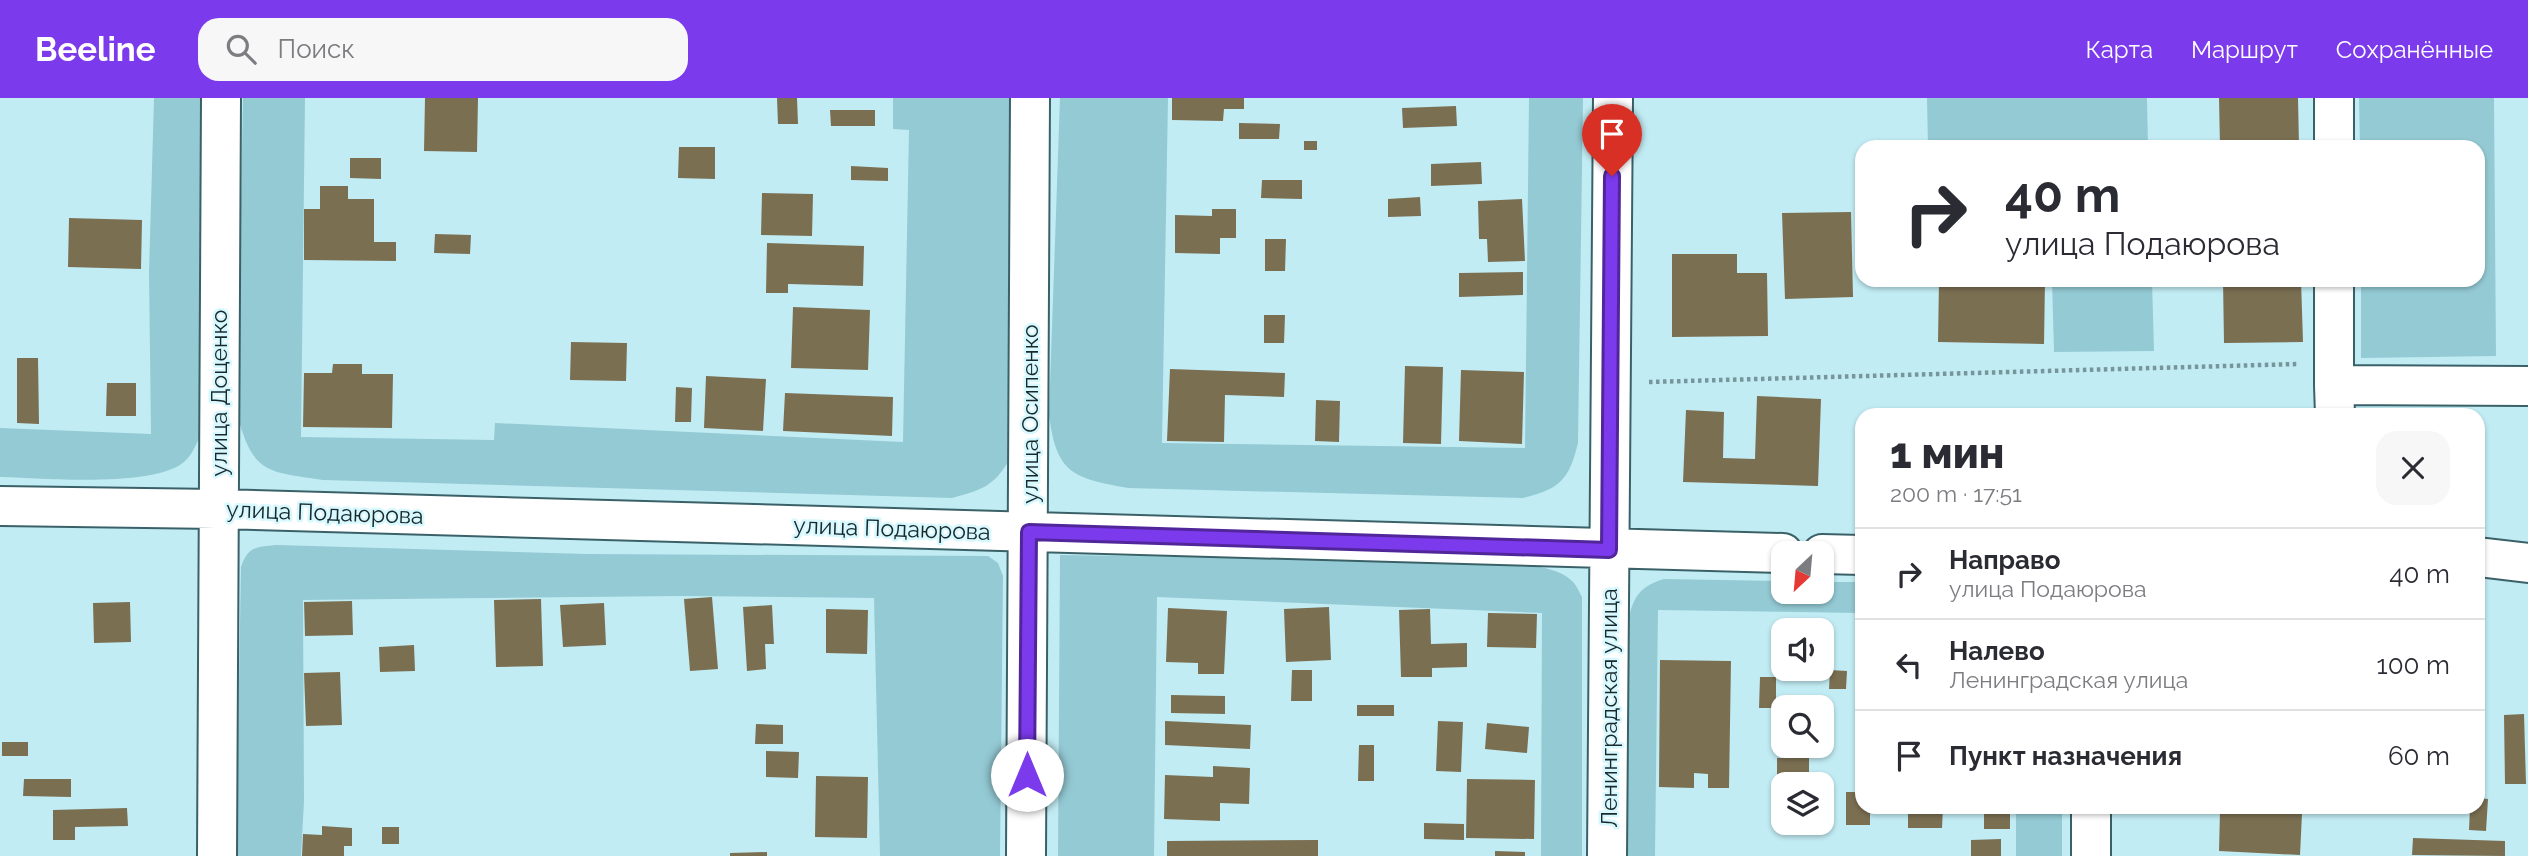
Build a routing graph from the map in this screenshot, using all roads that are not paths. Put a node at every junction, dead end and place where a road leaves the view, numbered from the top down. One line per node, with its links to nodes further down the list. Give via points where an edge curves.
1 (220, 98): 10 (street, улица Доценко)
2 (1030, 98): 11 (street, улица Осипенко)
3 (1613, 98): 12 (street, Ленинградская улица)
4 (2334, 98): 5 (street)
5 (2334, 140)
6 (2334, 287): 8 (street)
7 (2528, 386): 8 (street)
8 (2334, 388)
9 (0, 506): 10 (street, улица Подаюрова)
10 (217, 509): 11 (street, улица Подаюрова); 19 (street, улица Доценко)
11 (1029, 532): 12 (street, улица Подаюрова); 20 (street, улица Осипенко)
12 (1609, 550): 13 (street, улица Подаюрова); 21 (street, Ленинградская улица)
13 (1771, 554)
14 (1834, 554): 15 (street)
15 (1855, 555)
16 (2485, 558): 17 (street)
17 (2528, 563)
18 (2091, 814): 22 (street)
19 (217, 856)
20 (1026, 856)
21 (1607, 856)
22 (2091, 856)

